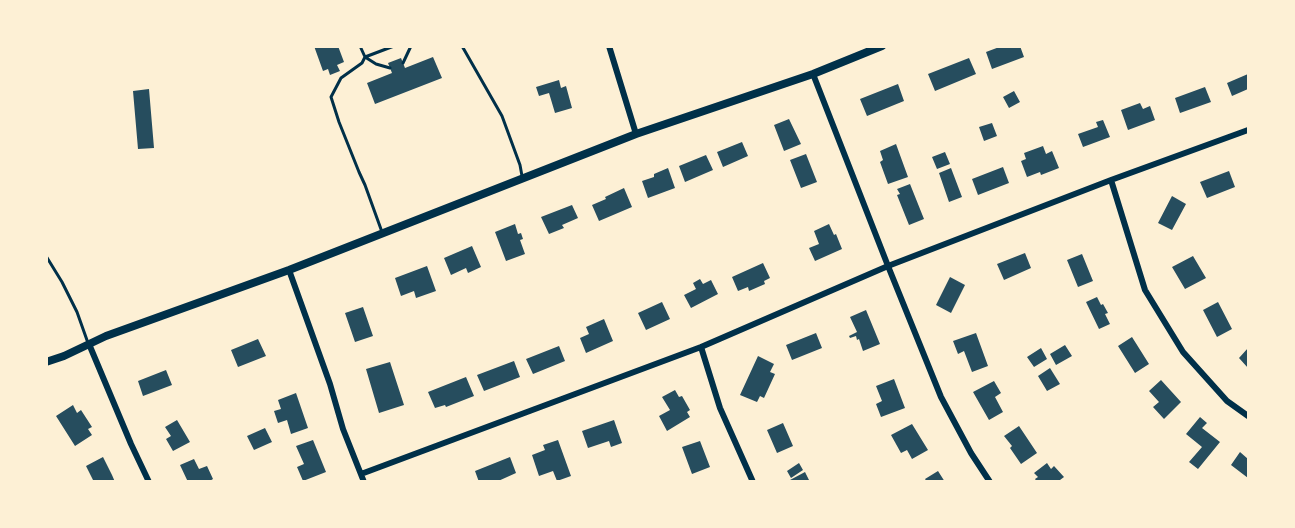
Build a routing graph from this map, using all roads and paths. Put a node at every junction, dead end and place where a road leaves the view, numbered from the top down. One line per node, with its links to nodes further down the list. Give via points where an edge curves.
1 (360, 46): 7 (lane)
2 (394, 46): 7 (lane)
3 (411, 46): 8 (lane)
4 (462, 46): 13 (lane, via 502,116)
5 (609, 46): 12 (street)
6 (882, 46): 10 (main road)
7 (365, 57): 9 (lane); 15 (lane, via 341,78 331,97)
8 (403, 63)
9 (390, 68)
10 (813, 74): 12 (main road); 17 (street)
11 (1248, 129): 14 (street)
12 (636, 134): 13 (main road)
13 (523, 178): 15 (main road)
14 (1111, 180): 17 (street); 22 (street, via 1145,290 1183,352 1227,401)
15 (382, 233): 18 (main road)
16 (46, 256): 19 (lane, via 77,312)
17 (888, 267): 20 (street); 27 (street, via 940,397)
18 (289, 270): 19 (main road); 23 (street)
19 (88, 344): 21 (main road); 24 (street)
20 (701, 347): 23 (street); 26 (street, via 720,408)
21 (46, 362)
22 (1248, 416)
23 (361, 474): 25 (street)
24 (149, 482)
25 (364, 482)
26 (753, 482)
27 (990, 482)

